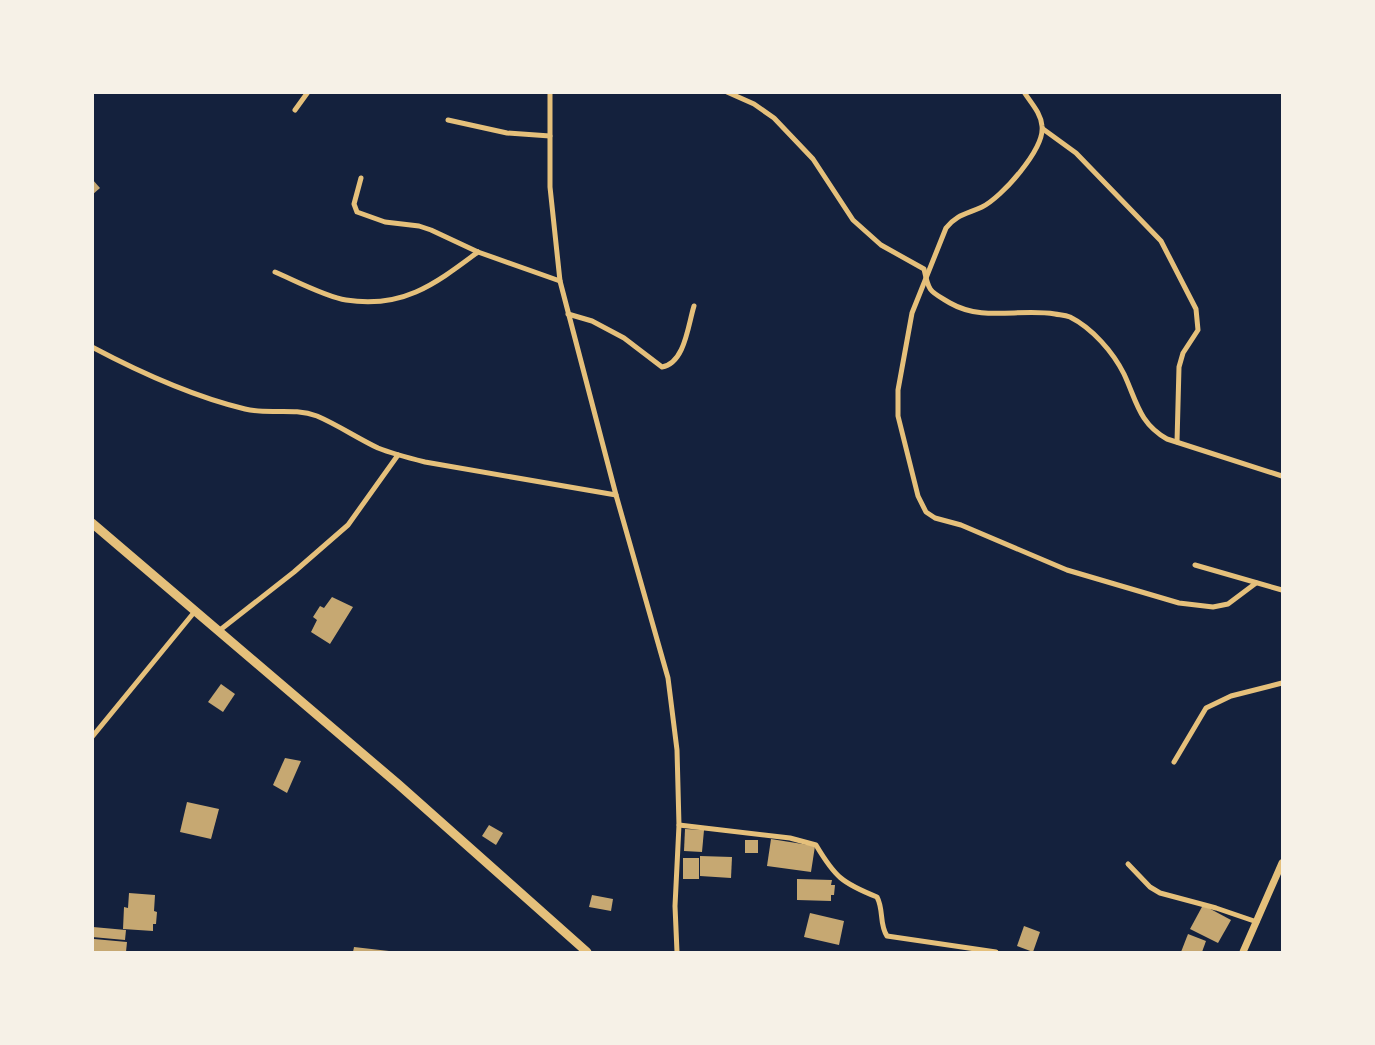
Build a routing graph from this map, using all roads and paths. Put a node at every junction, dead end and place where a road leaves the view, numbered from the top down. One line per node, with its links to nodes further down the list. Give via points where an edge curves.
1 (308, 92): 5 (street)
2 (550, 92): 8 (street)
3 (726, 92): 12 (street, via 754,104 774,118 813,159 853,220 880,245 924,269)
4 (1024, 92): 7 (street, via 1041,118)
5 (295, 110)
6 (448, 120): 8 (street, via 507,133)
7 (1043, 129): 12 (street, via 1039,145 996,198 953,218); 17 (street, via 1076,153 1161,241 1196,308 1198,330 1183,353 1179,367)
8 (550, 136): 13 (street, via 550,188)
9 (361, 178): 10 (street, via 354,204 357,212 385,222 432,230)
10 (478, 252): 11 (street, via 437,283 397,300 345,300); 13 (street)
11 (275, 272)
12 (926, 276): 17 (street, via 927,286 933,293 970,312 1043,312 1068,316 1084,326 1116,359 1139,410 1152,430); 23 (street, via 912,313 898,390 898,416 918,496 926,512 1067,570 1179,603 1213,607 1228,604)
13 (560, 281): 15 (street)
14 (694, 306): 15 (street, via 678,357 671,366 662,367 624,338 592,321)
15 (568, 314): 20 (street)
16 (92, 347): 18 (street, via 172,385 214,400 247,410 297,411 316,416)
17 (1177, 442): 19 (street)
18 (398, 455): 20 (street); 26 (street, via 348,525)
19 (1282, 476)
20 (616, 495): 30 (street, via 668,678 677,750)
21 (92, 523): 25 (main road)
22 (1195, 565): 23 (street)
23 (1256, 583): 24 (street)
24 (1282, 590)
25 (196, 610): 26 (main road); 28 (street)
26 (220, 630): 34 (main road, via 472,847)
27 (1282, 683): 29 (street, via 1230,696 1206,708)
28 (92, 737)
29 (1174, 762)
30 (679, 825): 35 (street, via 675,906); 36 (street, via 790,838 816,845 844,883 877,897 882,910 881,928 887,936)
31 (1282, 863): 33 (street)
32 (1128, 864): 33 (street, via 1160,893)
33 (1257, 922): 37 (street)
34 (587, 952)
35 (677, 952)
36 (996, 952)
37 (1243, 952)

